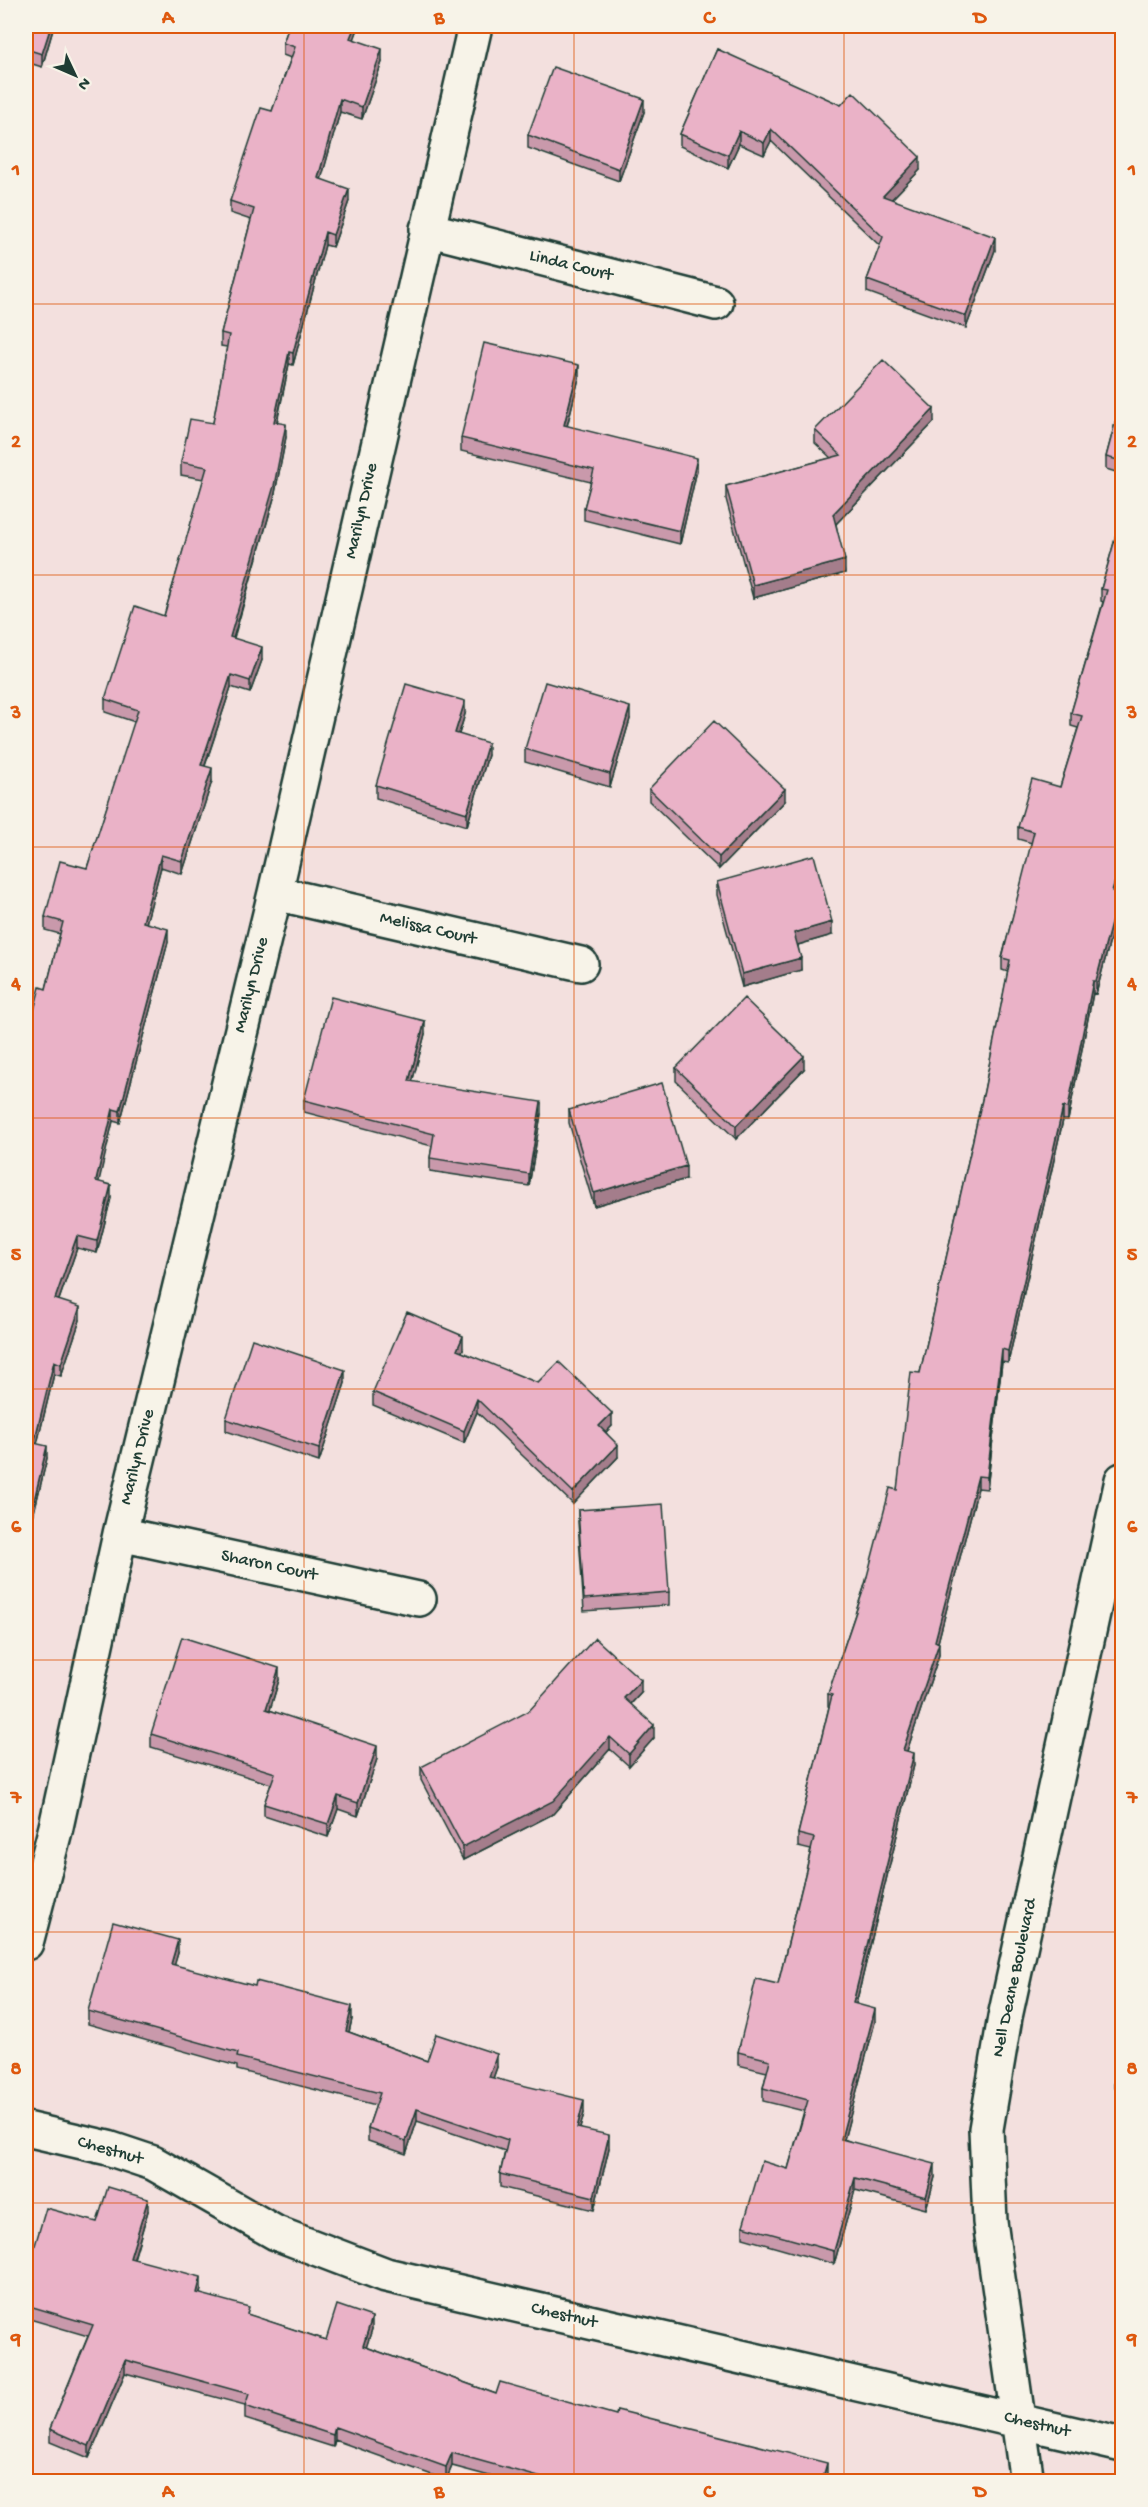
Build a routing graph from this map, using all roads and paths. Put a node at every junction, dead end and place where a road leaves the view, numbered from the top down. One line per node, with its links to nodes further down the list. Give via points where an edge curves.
1 (475, 26): 2 (street, Marilyn Drive)
2 (427, 229): 3 (street, Linda Court); 4 (street, Marilyn Drive)
3 (716, 303)
4 (274, 893): 5 (street, Melissa Court); 7 (street, Marilyn Drive)
5 (581, 964)
6 (1122, 1480): 11 (street, Nell Deane Boulevard, via 1005,2017 986,2129 990,2222)
7 (120, 1534): 8 (street, Sharon Court); 9 (street, Marilyn Drive, via 56,1827)
8 (418, 1599)
9 (26, 1943)
10 (26, 2129): 11 (street, Chestnut, via 153,2163 276,2233 386,2275)
11 (1019, 2420): 12 (street, Chestnut); 13 (street, Nell Deane Boulevard)
12 (1122, 2445)
13 (1026, 2481)

